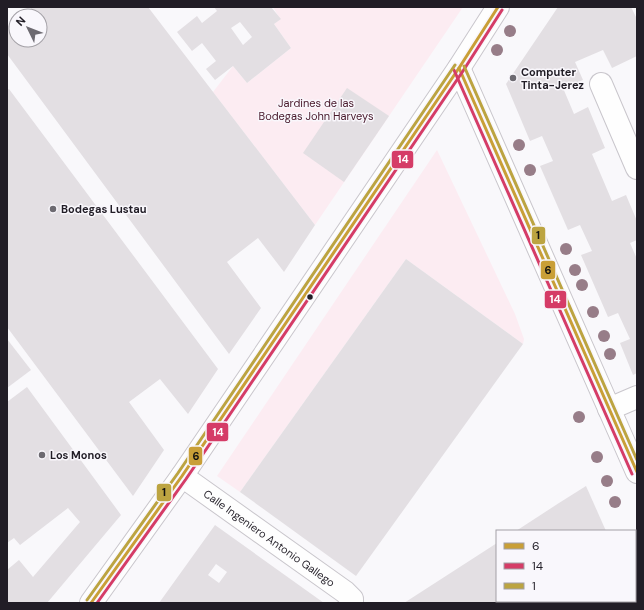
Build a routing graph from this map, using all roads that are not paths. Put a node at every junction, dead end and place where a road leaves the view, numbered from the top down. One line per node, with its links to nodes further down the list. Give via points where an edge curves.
1 (498, 7): 2 (street)
2 (458, 68): 6 (street); 8 (street)
3 (601, 84): 4 (street)
4 (637, 168)
5 (637, 397): 6 (street)
6 (609, 409): 7 (street)
7 (637, 472)
8 (182, 476): 9 (street); 10 (street, Calle Ingeniero Antonio Gallego, via 345,592 352,599)
9 (91, 603)
10 (352, 603)

